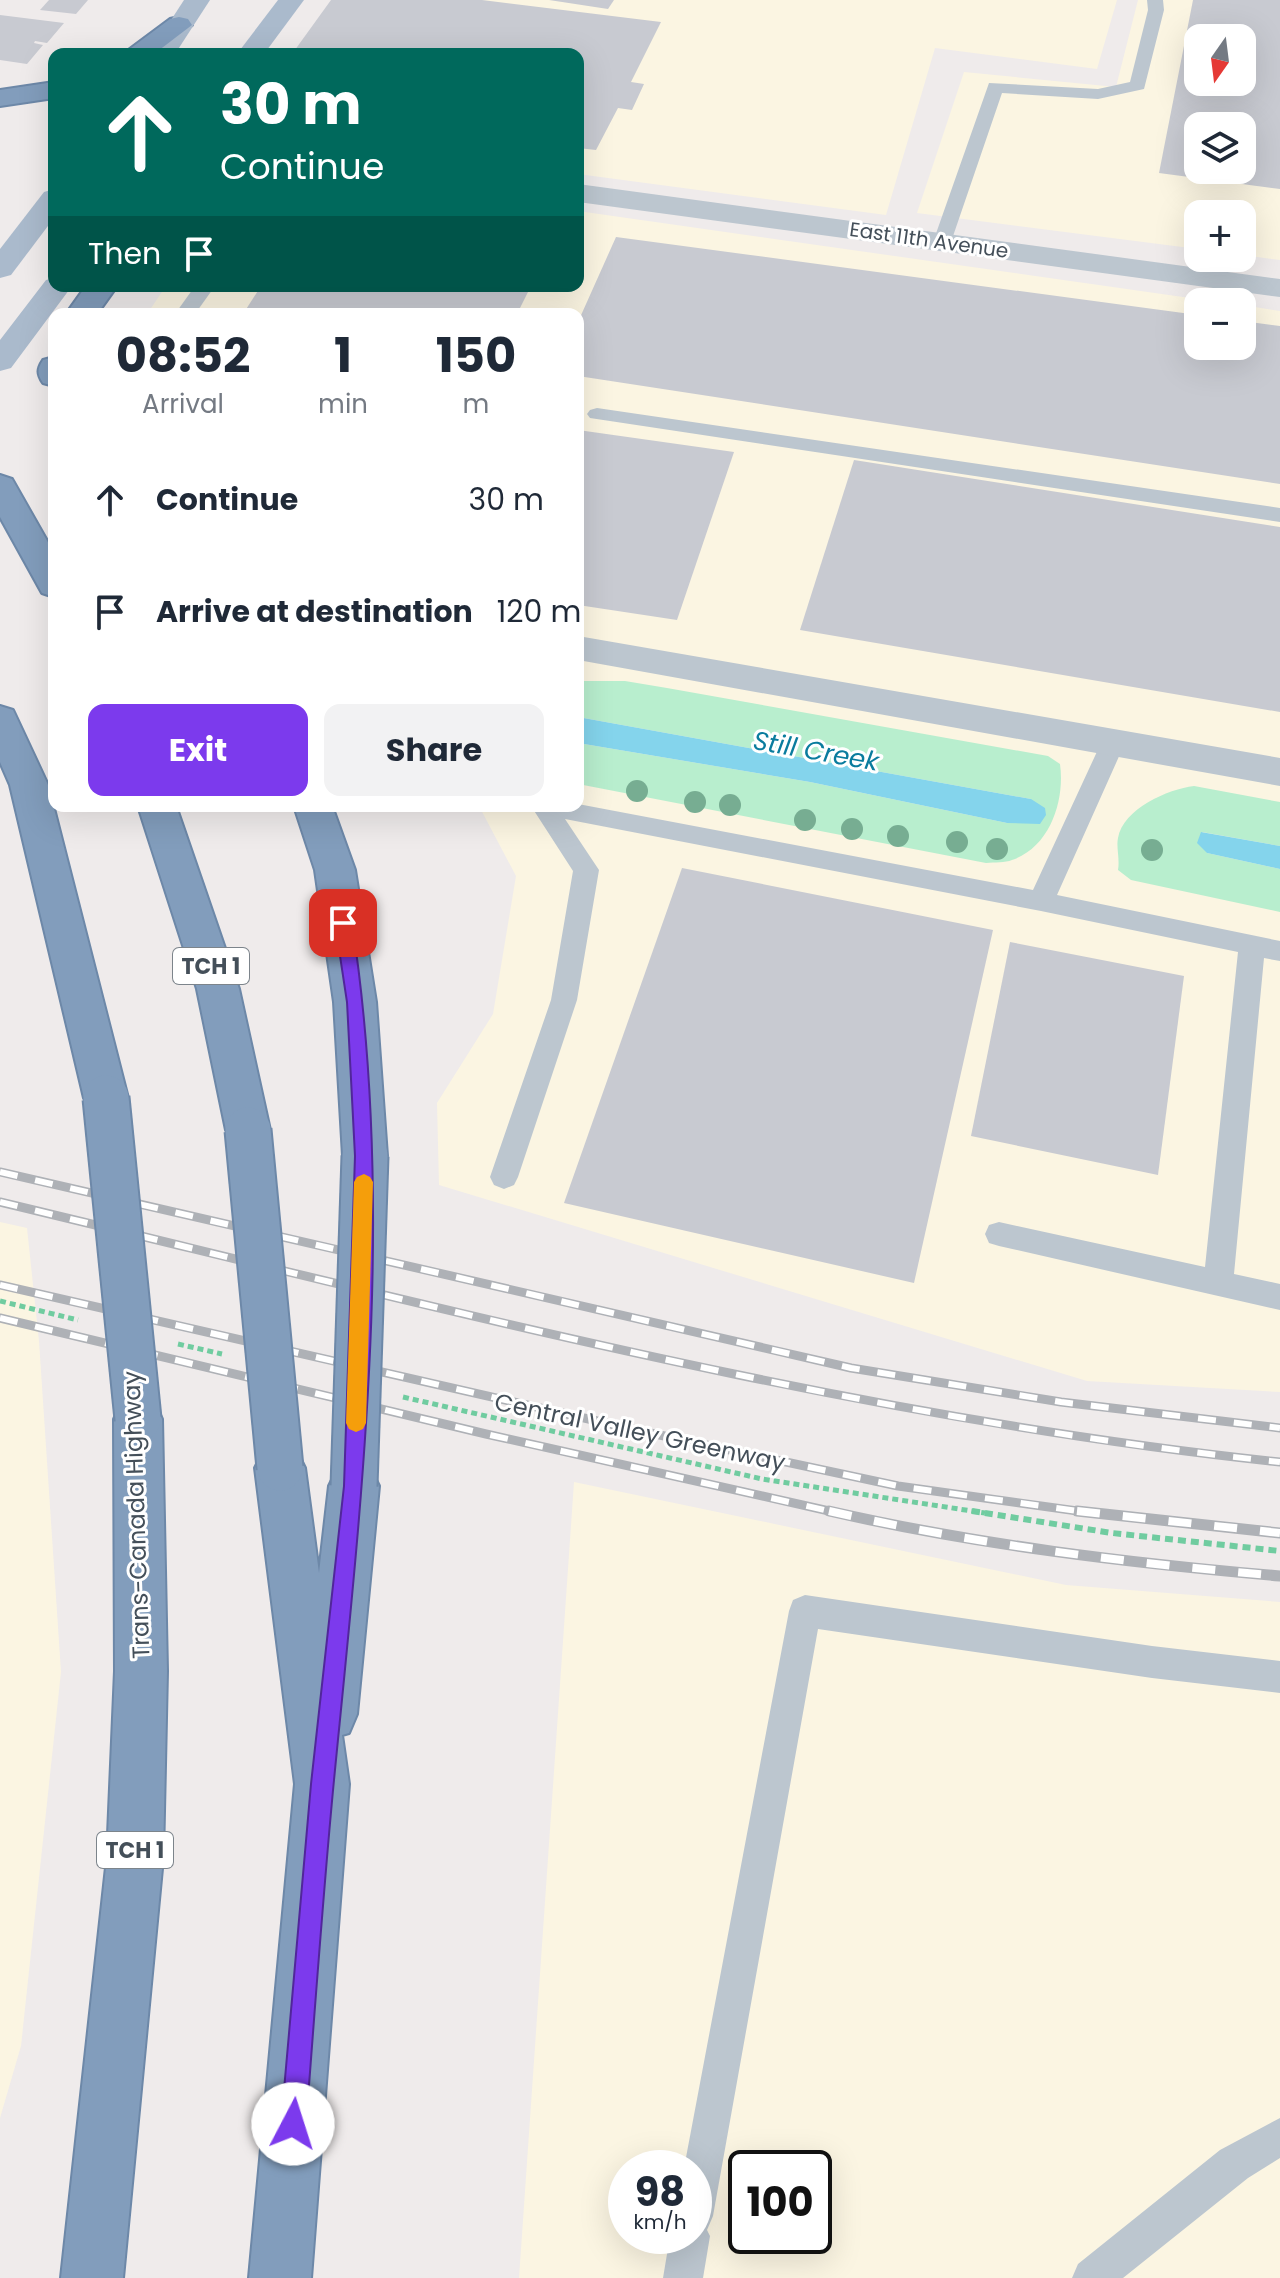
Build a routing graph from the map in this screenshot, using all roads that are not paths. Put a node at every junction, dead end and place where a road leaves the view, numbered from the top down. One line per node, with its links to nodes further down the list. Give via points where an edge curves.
1 (197, 0): 4 (main road)
2 (291, 0): 7 (main road)
3 (1155, 0): 12 (lane, via 1138,85 1098,94 995,87)
4 (179, 25): 5 (highway); 6 (main road)
5 (145, 48)
6 (166, 48)
7 (255, 48)
8 (48, 91): 9 (highway)
9 (0, 98)
10 (584, 194): 12 (street, East 11th Avenue)
11 (48, 206): 13 (main road)
12 (942, 242): 14 (street, East 11th Avenue)
13 (0, 269)
14 (1280, 288)
15 (52, 292): 16 (main road)
16 (0, 361)
17 (597, 414): 19 (lane)
18 (0, 486): 20 (highway)
19 (1280, 515)
20 (48, 574)
21 (584, 649): 23 (street)
22 (0, 719): 30 (highway, Trans-Canada Highway / TCH 1, via 29,785)
23 (1113, 743): 24 (street); 31 (lane)
24 (1280, 772)
25 (0, 790): 30 (highway)
26 (159, 812): 38 (highway, TCH 1, bridge, via 218,989 248,1130 280,1468)
27 (315, 812): 38 (highway, bridge, via 335,870 355,1002 365,1156 354,1486)
28 (547, 812): 33 (lane, via 586,870 564,1000)
29 (574, 812): 31 (lane)
30 (42, 836): 42 (highway, Trans-Canada Highway / TCH 1, bridge, via 106,1098 138,1419 141,1671 135,1858)
31 (1041, 901): 32 (lane)
32 (1266, 948): 35 (lane)
33 (504, 1177)
34 (999, 1234): 35 (lane)
35 (1218, 1283): 36 (lane)
36 (1280, 1297)
37 (1280, 1677): 40 (lane, via 805,1611)
38 (322, 1784): 43 (highway, TCH 1)
39 (1280, 2137): 45 (lane, via 1234,2164)
40 (706, 2150)
41 (687, 2254): 44 (lane)
42 (92, 2278)
43 (280, 2278)
44 (683, 2278)
45 (1092, 2278)

